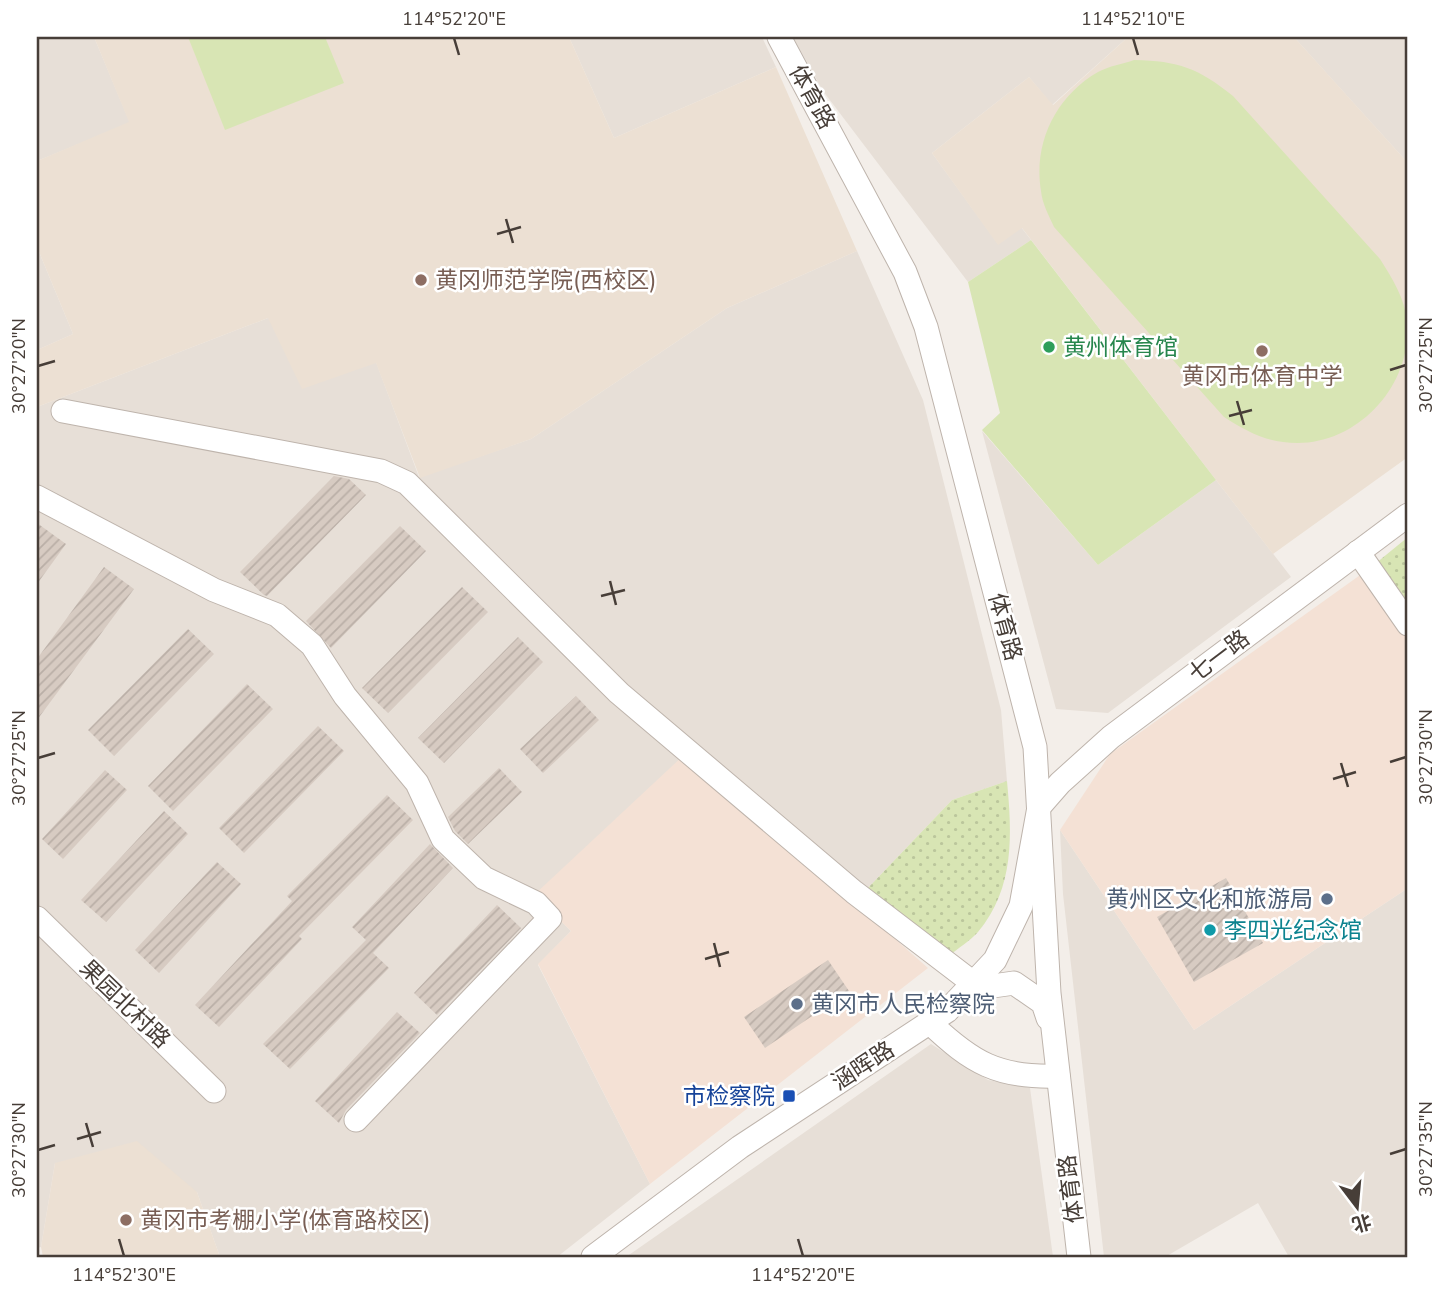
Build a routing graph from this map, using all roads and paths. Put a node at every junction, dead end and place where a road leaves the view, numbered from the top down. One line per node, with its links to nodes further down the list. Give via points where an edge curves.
1 (779, 37): 7 (street, 体育路, via 905,272 926,327 1035,747)
2 (63, 411): 9 (street, via 381,471 407,483 620,693 854,892)
3 (37, 497): 14 (street, via 214,590 277,615 312,645 345,696 417,783 443,839 484,878 536,903 550,918)
4 (1408, 515): 5 (street, 七一路)
5 (1358, 552): 6 (street); 7 (street, 七一路, via 1089,754)
6 (1408, 624)
7 (1039, 807): 9 (street, 涵晖路, via 1021,906 995,960); 11 (street, 体育路)
8 (37, 918): 13 (street, 果园北村路)
9 (973, 983): 10 (street, 涵晖路)
10 (938, 1016): 11 (street, via 986,987 1014,983 1043,1003); 12 (street, via 948,1040 989,1068 1023,1077); 15 (street, 涵晖路, via 740,1147)
11 (1053, 1031): 12 (street, 体育路)
12 (1058, 1076): 16 (street, 体育路)
13 (214, 1091)
14 (356, 1120)
15 (593, 1257)
16 (1079, 1257)

